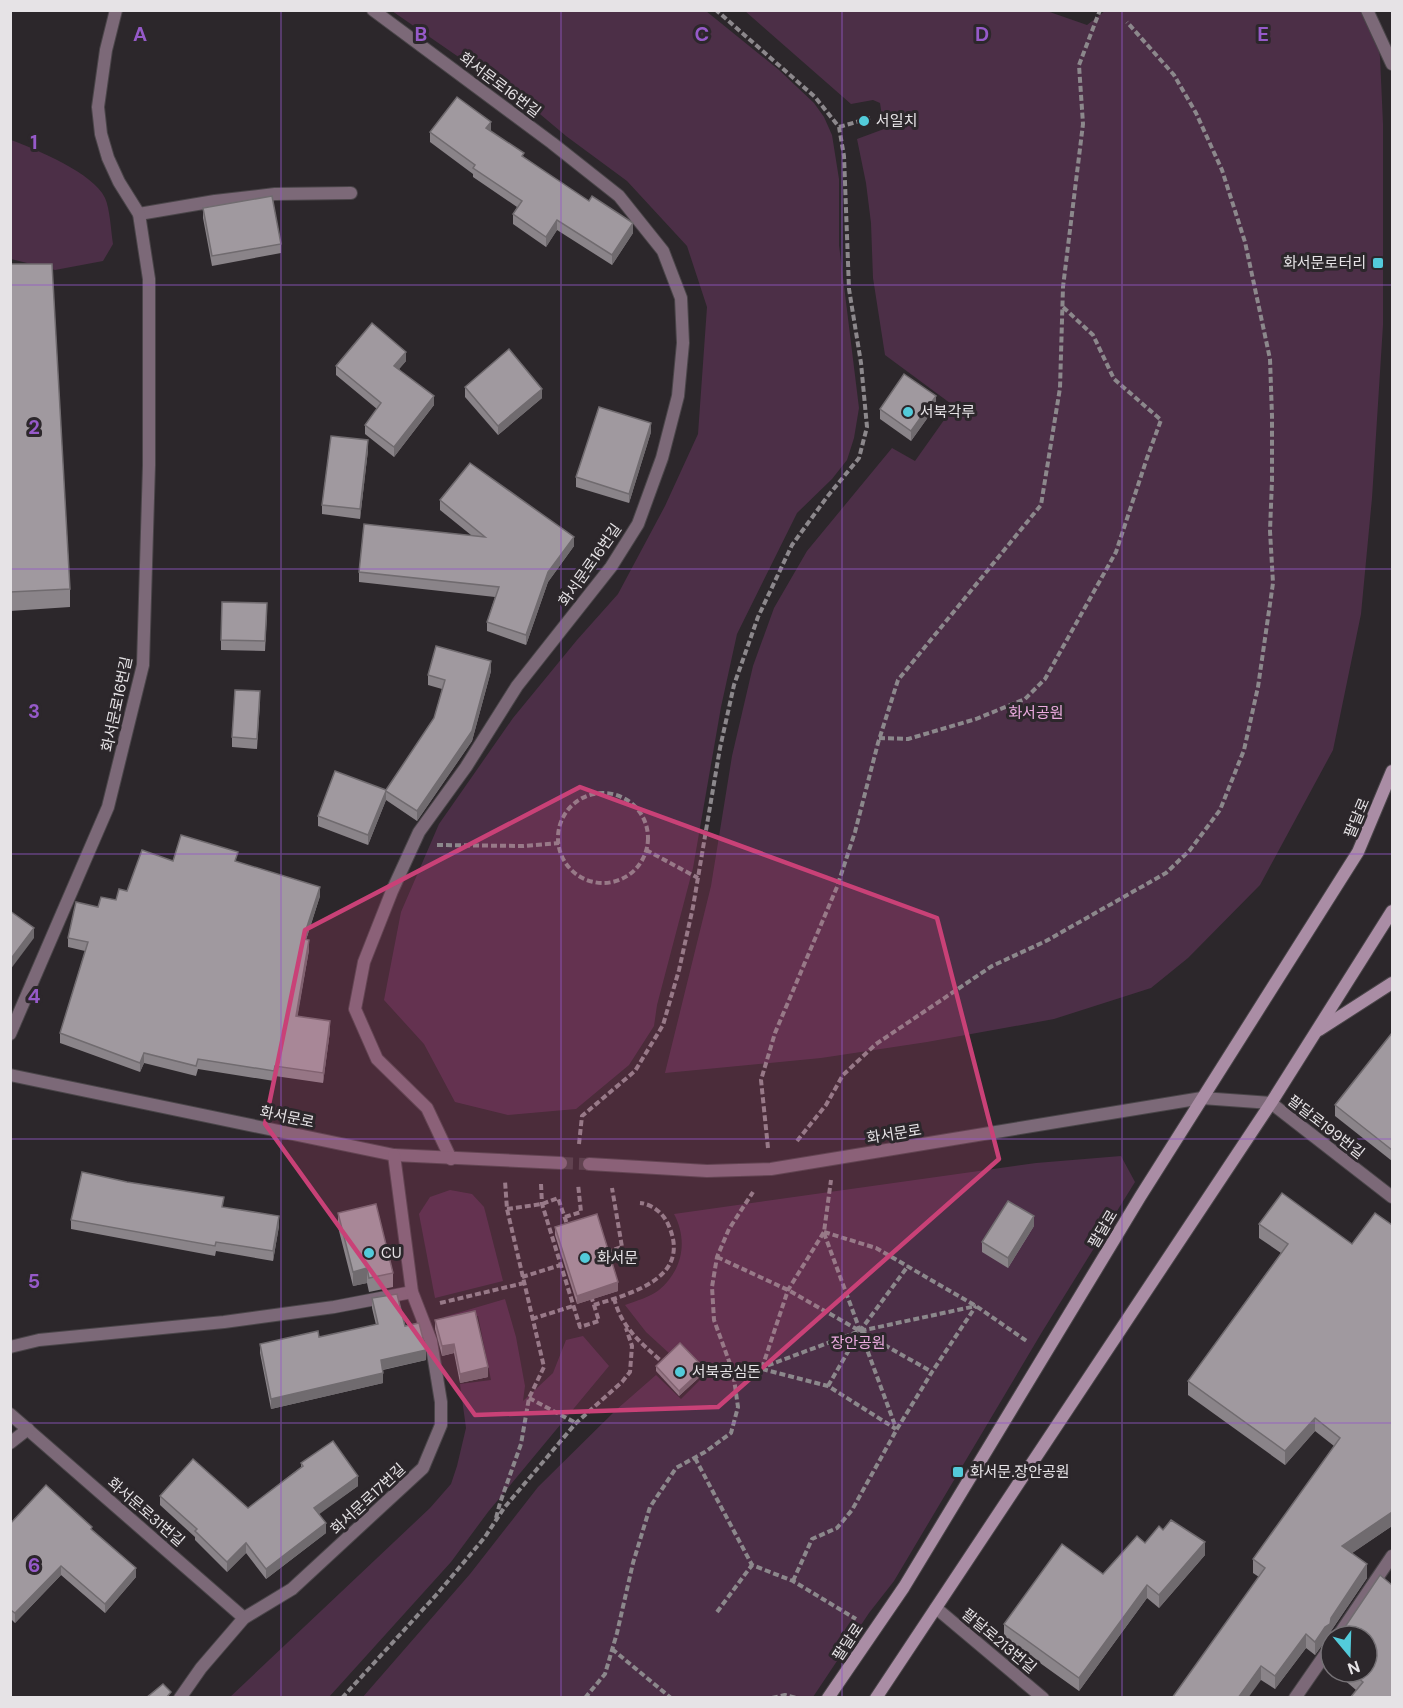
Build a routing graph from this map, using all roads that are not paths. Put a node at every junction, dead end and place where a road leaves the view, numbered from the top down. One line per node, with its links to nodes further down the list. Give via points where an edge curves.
1 (116, 10): 6 (street, 화서문로16번길, via 98,107 101,134 119,182)
2 (373, 10): 16 (street, 화서문로16번길, via 619,196 663,251 681,298 683,343 678,396 662,458 638,524 611,567 517,686 419,832 364,962 355,1009 377,1059 427,1108)
3 (1367, 10): 4 (street)
4 (1392, 64)
5 (351, 193): 6 (street, via 275,194)
6 (139, 214): 11 (street, 화서문로16번길, via 149,279 143,665 108,807)
7 (1392, 771): 13 (main road, 팔달로, via 1358,852)
8 (1392, 911): 10 (main road)
9 (1392, 983): 10 (main road)
10 (1316, 1033): 14 (main road)
11 (10, 1034)
12 (10, 1075): 15 (street, 화서문로)
13 (1202, 1098): 14 (street, 화서문로); 18 (street, 화서문로, via 771,1169 707,1171); 32 (main road, 팔달로, via 904,1587)
14 (1271, 1103): 19 (street, 팔달로199번길); 27 (main road)
15 (394, 1155): 16 (street, 화서문로); 20 (street, 화서문로17번길)
16 (451, 1159): 17 (street, 화서문로)
17 (561, 1163)
18 (588, 1164)
19 (1392, 1197)
20 (412, 1292): 21 (street, via 334,1307 39,1340); 28 (street, 화서문로17번길, via 431,1341 441,1402 441,1425 423,1468 292,1589)
21 (10, 1347)
22 (10, 1414): 23 (street, 화서문로31번길)
23 (28, 1429): 24 (street); 28 (street, 화서문로31번길)
24 (10, 1443)
25 (1392, 1556): 26 (street)
26 (1388, 1574): 29 (street)
27 (936, 1608): 33 (main road); 34 (street, 팔달로213번길)
28 (244, 1618): 31 (street, 화서문로17번길)
29 (1348, 1624)
30 (1319, 1663): 35 (street)
31 (180, 1698)
32 (828, 1698)
33 (876, 1698)
34 (1043, 1698)
35 (1295, 1698)

